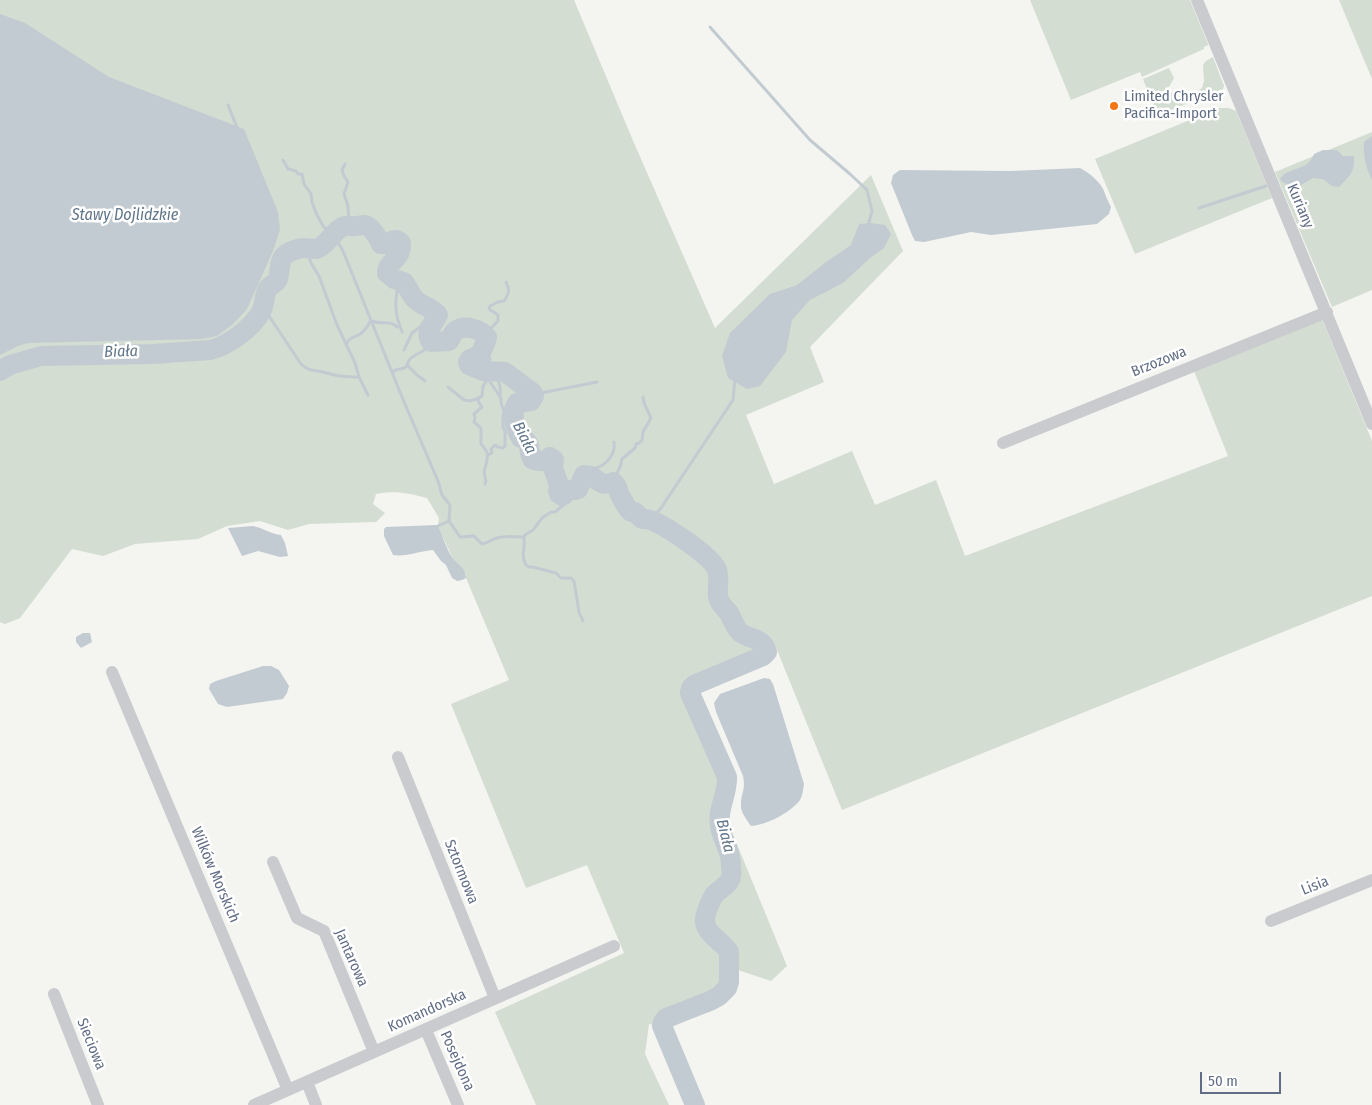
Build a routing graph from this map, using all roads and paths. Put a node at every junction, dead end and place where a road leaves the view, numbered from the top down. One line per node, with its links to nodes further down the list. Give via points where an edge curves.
1 (1197, 0): 2 (street, Kuriany)
2 (1326, 312): 3 (street, Kuriany); 4 (street, Brzozowa)
3 (1371, 420)
4 (1003, 443)
5 (112, 672): 16 (street, Wilków Morskich)
6 (398, 757): 12 (street, Sztormowa)
7 (273, 862): 14 (street, Jantarowa, via 297,918 324,932)
8 (1372, 880): 9 (street, Lisia)
9 (1271, 921)
10 (614, 946): 12 (street, Komandorska)
11 (54, 994): 17 (street, Sieciowa)
12 (495, 998): 13 (street, Komandorska)
13 (426, 1030): 14 (street, Komandorska); 20 (street, Posejdona)
14 (374, 1052): 15 (street, Komandorska)
15 (307, 1082): 16 (street, Komandorska); 19 (street)
16 (288, 1090): 18 (street, Komandorska)
17 (98, 1105)
18 (254, 1105)
19 (316, 1105)
20 (458, 1105)

